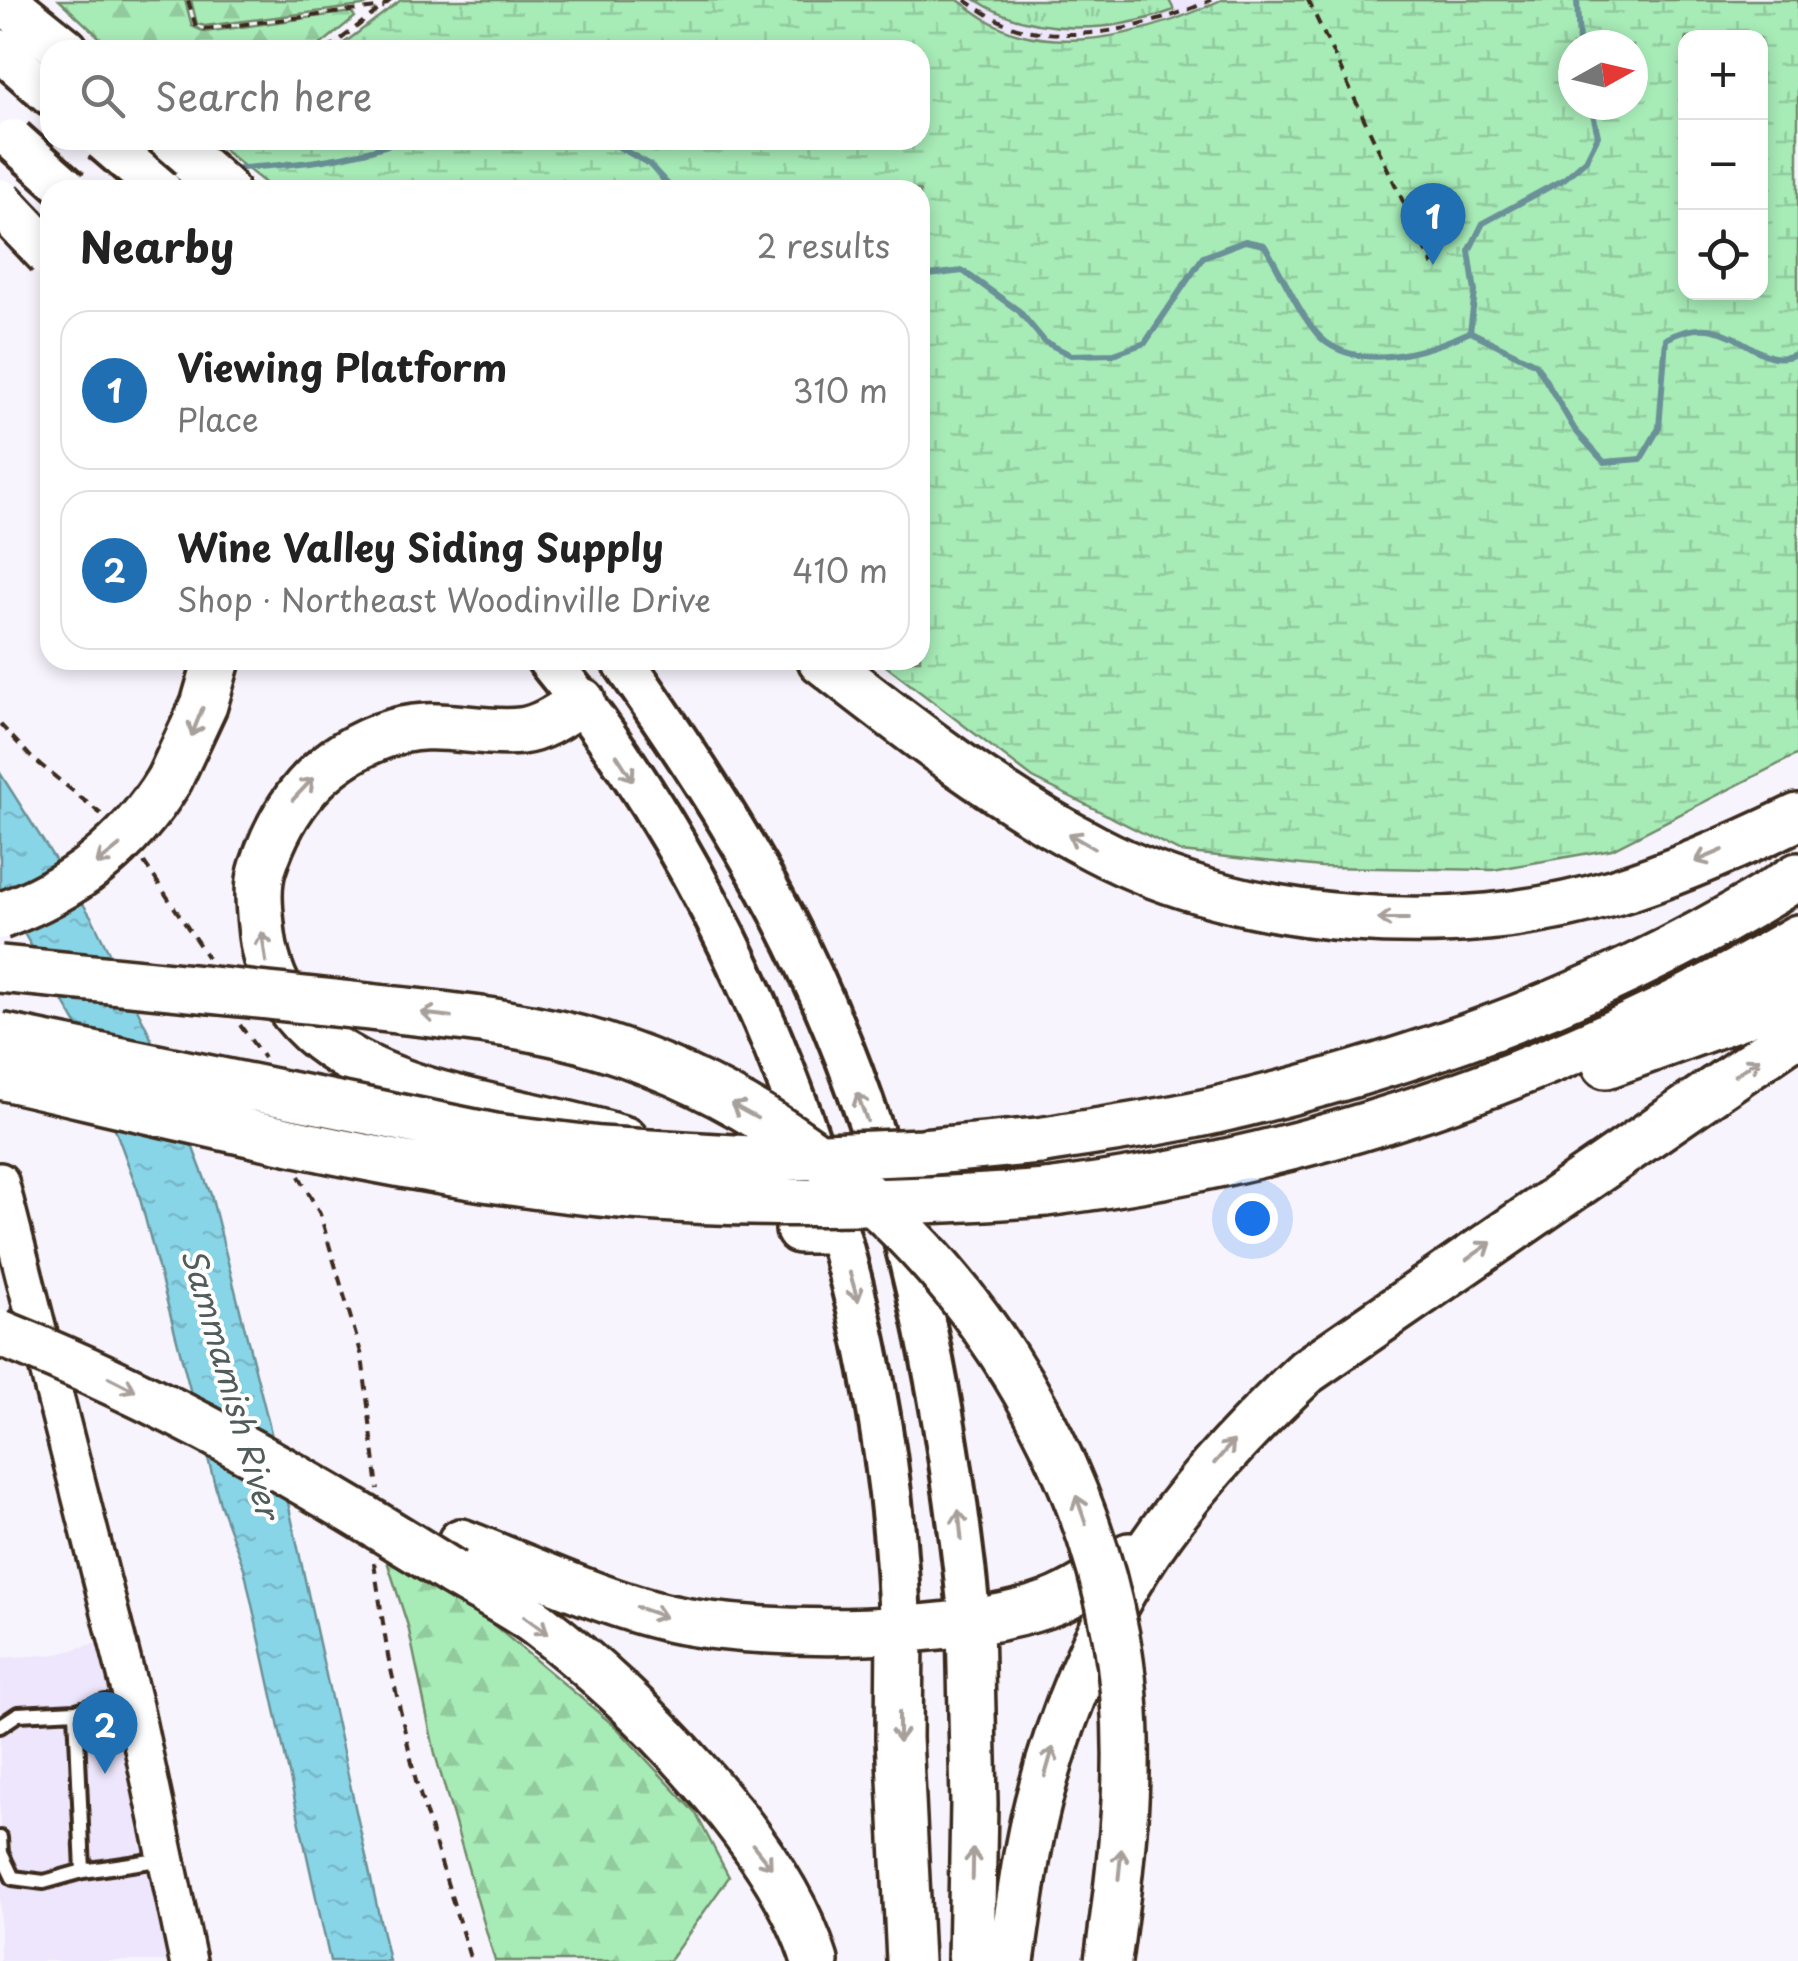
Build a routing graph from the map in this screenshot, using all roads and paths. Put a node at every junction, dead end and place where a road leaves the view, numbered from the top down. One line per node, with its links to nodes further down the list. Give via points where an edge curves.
1 (4, 0): 9 (highway)
2 (21, 0): 10 (highway)
3 (188, 0): 8 (path, via 196,27 205,30)
4 (391, 0): 8 (path)
5 (965, 0): 6 (path, via 1020,28 1056,32 1147,25)
6 (1211, 0)
7 (1308, 0): 22 (path)
8 (384, 7): 11 (path)
9 (54, 40)
10 (57, 40)
11 (339, 40)
12 (0, 50): 13 (highway)
13 (40, 85)
14 (7, 134): 17 (highway, bridge)
15 (115, 150): 18 (highway, bridge)
16 (180, 150): 19 (highway)
17 (58, 180)
18 (149, 180)
19 (214, 180)
20 (0, 202): 21 (highway, bridge)
21 (40, 244)
22 (1433, 266)
23 (213, 670): 31 (highway, one-way to 31, bridge, via 170,780 148,814 120,846 57,891)
24 (556, 670): 27 (highway)
25 (629, 670): 49 (highway, one-way to 25, via 938,1379 908,1250 863,1108 783,918 691,760)
26 (834, 670): 28 (highway, one-way to 26, via 1614,893 1535,910 1354,919 1180,885 1098,850 999,794)
27 (582, 701): 42 (highway, one-way to 27, bridge, via 588,1128 393,1080 325,1046 292,1014 266,963 260,875 290,804 322,769 378,737 439,725 521,731); 50 (highway, one-way to 50, via 664,826 716,924 780,1062 830,1200 864,1324 885,1438)
28 (1798, 817)
29 (1798, 876): 43 (highway, via 1637,964 1512,1019 1364,1071 1210,1111)
30 (1798, 899): 43 (highway, via 1534,1030 1422,1070)
31 (0, 916)
32 (1798, 938): 43 (highway, via 1596,1041 1412,1115 1192,1172)
33 (1798, 955): 41 (highway, via 1732,994)
34 (0, 969): 63 (highway, one-way to 34, bridge, via 1125,1815 1126,1722 1100,1567 1070,1478 984,1322 912,1238 856,1187 782,1132 685,1078 585,1042 512,1024)
35 (1798, 986): 41 (highway, via 1743,1015)
36 (1798, 1032): 46 (highway, one-way to 36, via 1237,1437 1307,1371)
37 (0, 1036): 42 (highway, bridge, via 495,1138)
38 (0, 1052): 43 (highway, via 388,1138 588,1166)
39 (0, 1076): 43 (highway, bridge, via 450,1170 627,1196 804,1206)
40 (0, 1091): 43 (highway, via 401,1176 799,1230 935,1230)
41 (1508, 1099): 43 (highway, via 1195,1193)
42 (670, 1156): 43 (highway, bridge, via 922,1152)
43 (1043, 1177)
44 (0, 1181): 51 (main road)
45 (0, 1332): 48 (highway, one-way to 48, bridge, via 96,1372)
46 (1171, 1514): 49 (highway, via 1127,1558 1057,1601); 62 (highway, one-way to 46, via 1036,1808 1073,1692 1124,1586)
47 (374, 1557): 58 (path, via 416,1781)
48 (457, 1558): 50 (highway, one-way to 50, via 667,1618 752,1628); 59 (highway, one-way to 59, via 638,1712 773,1869)
49 (970, 1622): 50 (highway); 61 (highway, one-way to 49)
50 (900, 1630): 60 (highway, one-way to 60)
51 (134, 1706): 52 (lane, via 105,1702); 55 (main road)
52 (76, 1711): 53 (lane, via 18,1714); 56 (lane)
53 (0, 1726)
54 (0, 1838): 56 (lane, via 13,1878 44,1882)
55 (165, 1860): 56 (lane); 57 (main road)
56 (83, 1871)
57 (188, 1961)
58 (471, 1961)
59 (815, 1961)
60 (910, 1961)
61 (970, 1961)
62 (1010, 1961)
63 (1108, 1961)

